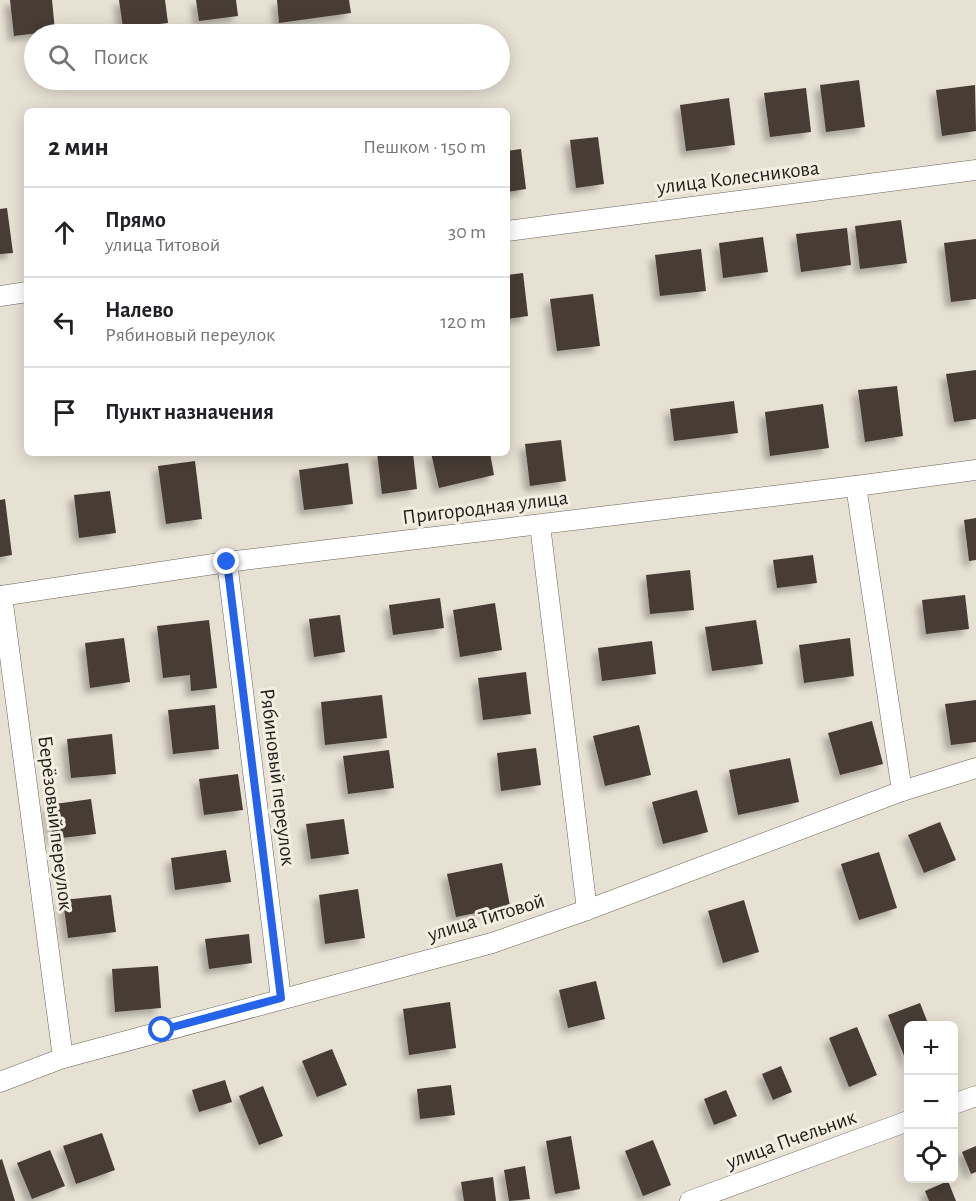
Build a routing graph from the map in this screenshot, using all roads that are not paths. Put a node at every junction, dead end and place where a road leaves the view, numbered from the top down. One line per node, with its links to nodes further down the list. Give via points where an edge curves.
1 (976, 170): 2 (street, улица Колесникова)
2 (510, 231)
3 (24, 292): 4 (street)
4 (0, 296)
5 (976, 470): 6 (street, Пригородная улица)
6 (856, 486): 7 (street, Пригородная улица); 11 (street)
7 (540, 525): 8 (street, Пригородная улица); 12 (street)
8 (227, 562): 9 (street, Пригородная улица); 13 (street, Рябиновый переулок)
9 (1, 596): 14 (street, Берёзовый переулок)
10 (976, 768): 11 (street, улица Титовой)
11 (902, 791): 12 (street, улица Титовой)
12 (587, 910): 13 (street, улица Титовой, via 492,943)
13 (281, 998): 14 (street, улица Титовой)
14 (63, 1058): 15 (street, улица Титовой)
15 (0, 1082)
16 (976, 1096): 17 (street)
17 (958, 1103)
18 (904, 1123): 19 (street, улица Пчельник)
19 (690, 1201)

